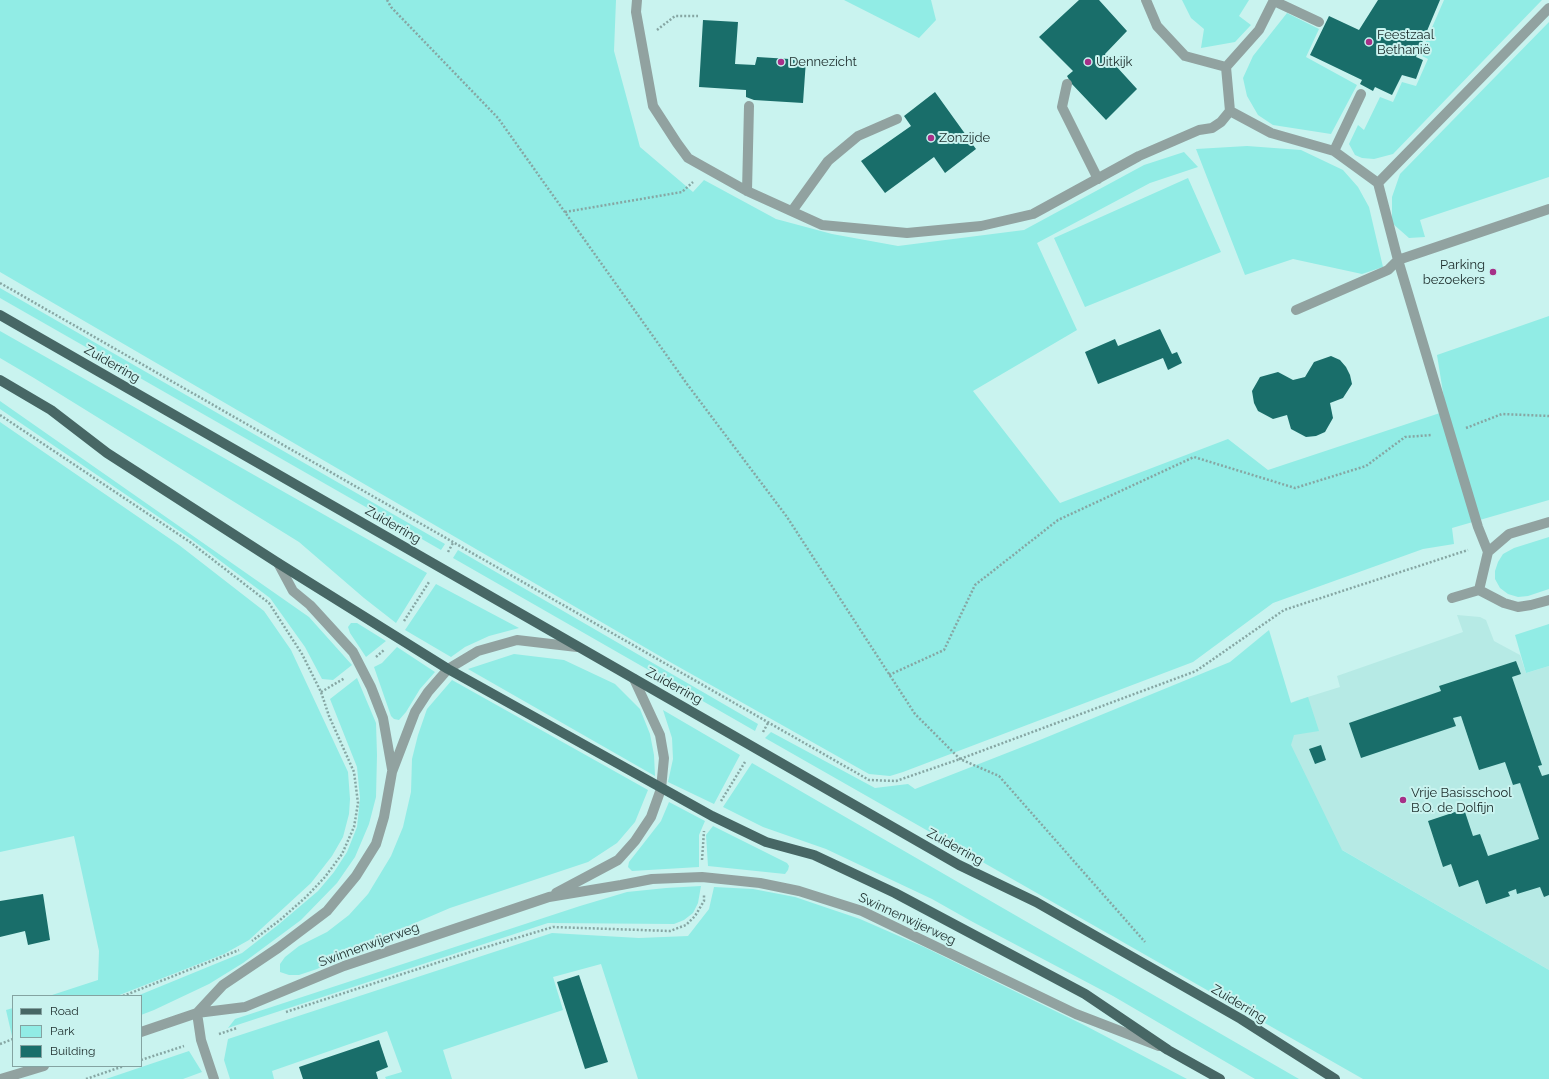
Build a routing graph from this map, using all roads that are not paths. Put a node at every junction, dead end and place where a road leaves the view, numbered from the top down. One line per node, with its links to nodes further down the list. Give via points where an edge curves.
1 (637, 0): 15 (street, via 636,12 654,106 688,158)
2 (1146, 0): 6 (street, via 1157,26 1185,56)
3 (1274, 0): 5 (street); 6 (street, via 1259,30)
4 (1549, 8): 14 (street)
5 (1319, 22)
6 (1226, 67): 10 (street)
7 (1067, 84): 13 (street, via 1062,107)
8 (1362, 94): 12 (street)
9 (749, 106): 15 (street)
10 (1230, 111): 12 (street, via 1271,133); 13 (street, via 1212,128 1199,130 1140,156)
11 (898, 119): 17 (street, via 858,136 828,161)
12 (1334, 152): 14 (street)
13 (1098, 179): 17 (street, via 1033,214 981,226 907,232 822,225)
14 (1378, 183): 18 (street)
15 (748, 191): 17 (street)
16 (1549, 210): 18 (street)
17 (792, 211)
18 (1398, 260): 19 (street, via 1388,270); 23 (street, via 1478,527)
19 (1296, 310)
20 (0, 315): 28 (main road, Zuiderring)
21 (0, 380): 24 (main road, via 51,410 107,453)
22 (1549, 522): 23 (street, via 1509,534)
23 (1488, 552): 25 (street)
24 (278, 563): 29 (main road); 31 (street, Swinnenwijerweg, via 293,591 310,605 353,652 383,718)
25 (1479, 590): 26 (street); 27 (street, via 1518,607)
26 (1452, 598)
27 (1549, 600)
28 (577, 647): 29 (street, Swinnenwijerweg, via 517,640 478,651); 30 (main road, Zuiderring)
29 (448, 669): 31 (street, Swinnenwijerweg, via 415,712); 32 (main road)
30 (634, 679): 32 (street, Swinnenwijerweg, via 660,735 664,758); 41 (main road, Zuiderring, via 959,865 1036,902 1240,1019)
31 (392, 772): 34 (street, Swinnenwijerweg, via 376,844 356,876 327,911 223,985)
32 (661, 789): 33 (street, Swinnenwijerweg, via 650,817 618,860); 36 (main road, via 766,842 814,855 895,893 1085,994)
33 (549, 897): 34 (street, Swinnenwijerweg, via 344,966 245,1007); 36 (street, Swinnenwijerweg, via 652,879 702,877 760,883 799,891 862,911 1076,1014)
34 (197, 1013): 35 (street, Swinnenwijerweg); 39 (street, via 201,1040)
35 (142, 1032)
36 (1168, 1050): 40 (main road)
37 (41, 1067): 38 (street)
38 (2, 1079)
39 (214, 1079)
40 (1220, 1079)
41 (1335, 1079)

